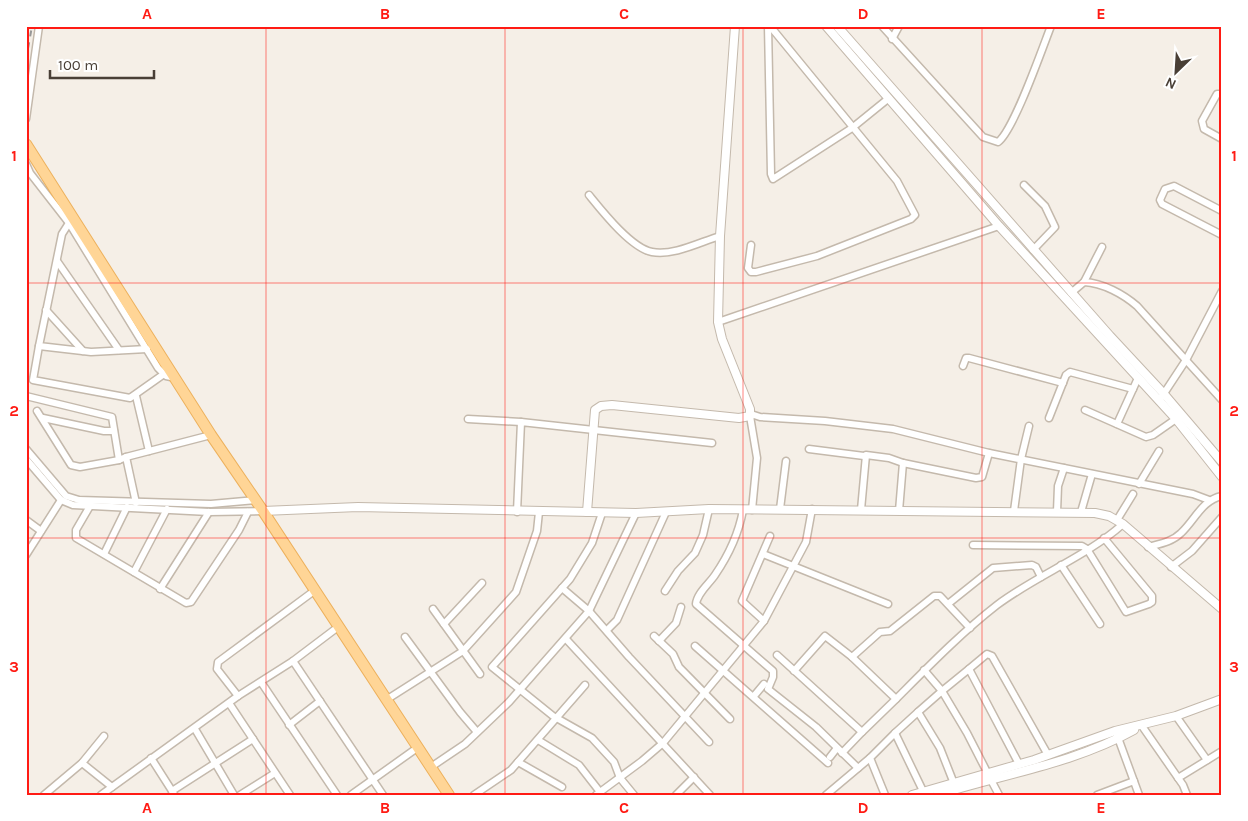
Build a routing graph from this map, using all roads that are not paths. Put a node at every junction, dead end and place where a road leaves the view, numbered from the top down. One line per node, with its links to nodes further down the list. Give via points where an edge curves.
1 (39, 26): 12 (street)
2 (735, 26): 23 (street)
3 (769, 26): 13 (street); 13 (street, via 771,177 775,178)
4 (826, 26): 11 (street)
5 (837, 26): 26 (street)
6 (882, 26): 9 (street)
7 (898, 26): 9 (street)
8 (1052, 26): 9 (street, via 1013,120 998,142 983,137)
9 (892, 38)
10 (1222, 94): 14 (street, via 1217,94 1202,121 1204,128)
11 (889, 98): 13 (street); 21 (street)
12 (26, 118)
13 (852, 128): 24 (street, via 897,181 915,212 914,216 817,256 756,272 748,268)
14 (1222, 139)
15 (26, 144): 42 (main road)
16 (26, 164): 20 (street)
17 (1024, 185): 26 (street, via 1044,206 1055,228)
18 (589, 195): 23 (street, via 608,218 636,243 652,252 674,250)
19 (1222, 211): 22 (street, via 1174,186 1164,189 1160,200 1162,204)
20 (69, 223): 27 (street, via 64,230); 36 (street)
21 (999, 226): 33 (street); 41 (street)
22 (1222, 235)
23 (720, 236): 33 (street)
24 (751, 245)
25 (1102, 248): 28 (street)
26 (1034, 250): 30 (street)
27 (57, 261): 32 (street); 35 (street)
28 (1084, 282): 30 (street); 38 (street, via 1093,282 1125,296)
29 (1222, 291): 31 (street)
30 (1071, 293): 45 (street)
31 (1218, 304): 38 (street)
32 (46, 310): 34 (street); 37 (street)
33 (718, 322): 52 (street)
34 (39, 346): 37 (street); 47 (street, via 33,380 126,398)
35 (119, 350): 36 (street); 37 (street)
36 (147, 350): 40 (street)
37 (83, 351)
38 (1186, 360): 45 (street); 48 (street)
39 (963, 366): 43 (street, via 969,358)
40 (164, 374): 42 (street); 47 (street)
41 (1138, 378): 44 (street); 49 (street)
42 (177, 379): 62 (main road)
43 (1063, 383): 44 (street, via 1066,375 1073,371); 54 (street)
44 (1133, 390): 58 (street)
45 (1164, 394): 49 (street); 75 (street)
46 (26, 396): 60 (street, via 112,416)
47 (136, 396): 66 (street)
48 (1222, 400)
49 (1159, 401): 56 (street)
50 (1085, 410): 58 (street)
51 (37, 411): 53 (street)
52 (751, 415): 61 (street, via 739,418 601,406 595,410); 68 (street, via 893,429); 93 (street, via 757,458)
53 (43, 418): 60 (street); 73 (street, via 71,466)
54 (1049, 418)
55 (468, 419): 57 (street)
56 (1176, 419): 58 (street, via 1149,437); 79 (street)
57 (521, 422): 61 (street); 101 (street)
58 (1117, 424)
59 (1029, 426): 72 (street)
60 (114, 431): 73 (street)
61 (595, 431): 63 (street); 103 (street)
62 (211, 435): 66 (street); 84 (main road)
63 (712, 444)
64 (26, 449): 86 (street, via 66,496)
65 (809, 449): 69 (street)
66 (149, 451): 70 (street)
67 (1159, 451): 80 (street)
68 (989, 453): 72 (street); 76 (street, via 982,477 976,478)
69 (864, 456): 76 (street, via 869,454); 95 (street)
70 (126, 457): 73 (street); 86 (street)
71 (26, 459): 83 (street)
72 (1021, 459): 77 (street); 98 (street)
73 (118, 460)
74 (786, 461): 94 (street)
75 (1222, 462)
76 (903, 463): 97 (street)
77 (1064, 468): 78 (street); 105 (street, via 1058,486)
78 (1092, 474): 80 (street); 106 (street)
79 (1222, 477)
80 (1139, 484): 85 (street)
81 (1133, 494): 111 (street)
82 (1222, 496): 85 (street)
83 (61, 500): 87 (street); 112 (street)
84 (256, 500): 86 (street); 96 (main road)
85 (1209, 500): 116 (street, via 1181,534 1171,541)
86 (136, 504): 88 (street); 89 (street)
87 (90, 506): 88 (street); 118 (street, via 74,534)
88 (127, 507): 118 (street)
89 (167, 509): 99 (street); 124 (street)
90 (710, 509): 92 (street); 104 (street); 130 (street, via 695,553)
91 (812, 509): 94 (street); 95 (street); 122 (street, via 806,542)
92 (743, 510): 93 (street); 145 (street, via 730,548 696,604)
93 (752, 510): 94 (street)
94 (780, 510)
95 (861, 510): 97 (street)
96 (263, 511): 100 (street); 101 (street, via 358,507); 129 (main road)
97 (899, 511): 98 (street)
98 (1014, 511): 105 (street)
99 (209, 512): 100 (street); 128 (street)
100 (248, 512): 128 (street, via 191,602 184,603)
101 (517, 512): 102 (street)
102 (539, 512): 103 (street); 147 (street, via 537,531 516,592)
103 (587, 512): 107 (street)
104 (666, 512): 108 (street); 142 (street, via 617,620)
105 (1057, 512): 106 (street)
106 (1081, 512): 111 (street, via 1102,514)
107 (602, 513): 108 (street); 127 (street, via 592,543)
108 (636, 513): 136 (street)
109 (1222, 517): 123 (street, via 1192,551)
110 (26, 520): 112 (street)
111 (1120, 522): 114 (street); 116 (street)
112 (41, 531): 120 (street)
113 (770, 536): 119 (street)
114 (1104, 538): 117 (street); 117 (street, via 1152,596 1152,602 1126,612)
115 (973, 545): 117 (street, via 1075,545)
116 (1148, 547): 123 (street)
117 (1087, 549): 121 (street)
118 (104, 554): 124 (street)
119 (763, 554): 122 (street); 137 (street, via 742,601)
120 (26, 555)
121 (1061, 565): 125 (street); 139 (street)
122 (793, 567): 131 (street); 137 (street)
123 (1171, 567): 135 (street)
124 (134, 572): 128 (street)
125 (1042, 578): 132 (street, via 1032,565 993,568); 141 (street, via 998,604)
126 (482, 583): 138 (street)
127 (562, 588): 136 (street); 160 (street, via 493,664 494,669)
128 (160, 589)
129 (314, 591): 140 (main road); 163 (street, via 218,662 217,669)
130 (665, 591)
131 (888, 604)
132 (948, 604): 141 (street); 149 (street, via 940,596 934,596 890,630 880,632)
133 (681, 607): 162 (street, via 676,623 656,638)
134 (433, 609): 138 (street)
135 (1222, 609)
136 (589, 611): 142 (street); 144 (street)
137 (764, 621): 145 (street)
138 (444, 624): 147 (street)
139 (1100, 624)
140 (338, 627): 150 (street); 167 (main road)
141 (970, 628): 153 (street)
142 (607, 630): 172 (street)
143 (405, 637): 155 (street)
144 (566, 639): 160 (street); 186 (street)
145 (744, 645): 151 (street); 188 (street, via 773,671 768,689)
146 (695, 646): 151 (street)
147 (462, 651): 155 (street); 156 (street)
148 (777, 655): 154 (street)
149 (852, 656): 154 (street, via 825,636); 165 (street)
150 (293, 661): 157 (street); 168 (street)
151 (723, 669): 162 (street); 164 (street)
152 (969, 669): 161 (street); 190 (street, via 987,654 992,656); 197 (street)
153 (924, 670): 161 (street); 165 (street)
154 (794, 671): 179 (street)
155 (431, 672): 167 (street); 178 (street)
156 (480, 674)
157 (261, 682): 163 (street); 175 (street)
158 (764, 684): 164 (street)
159 (584, 685): 173 (street)
160 (518, 689): 173 (street); 178 (street)
161 (942, 691): 170 (street); 200 (street)
162 (705, 692): 172 (street); 174 (street)
163 (238, 696): 169 (street)
164 (754, 696): 188 (street, via 829,760)
165 (896, 698): 179 (street)
166 (1222, 699): 171 (street)
167 (386, 700): 187 (main road)
168 (320, 701): 175 (street); 205 (street)
169 (228, 703): 177 (street); 183 (street)
170 (918, 712): 180 (street); 207 (street, via 940,748)
171 (1176, 716): 176 (street); 193 (street)
172 (685, 717): 185 (street); 186 (street)
173 (557, 718): 184 (street); 203 (street, via 592,738 614,762)
174 (730, 718)
175 (289, 725): 220 (street)
176 (1142, 726): 181 (street); 204 (street)
177 (195, 729): 191 (street); 196 (street)
178 (477, 732): 198 (street, via 465,744)
179 (862, 732): 188 (street)
180 (895, 733): 192 (street); 211 (street)
181 (1117, 735): 190 (street); 206 (street, via 1032,770); 208 (street)
182 (104, 736): 195 (street)
183 (253, 739): 196 (street); 201 (street)
184 (538, 740): 194 (street); 214 (street, via 579,765)
185 (709, 742)
186 (663, 743): 202 (street); 203 (street)
187 (417, 748): 198 (main road); 205 (street)
188 (840, 750): 199 (street)
189 (1222, 750): 193 (street)
190 (1048, 755): 197 (street)
191 (151, 758): 209 (street); 212 (street)
192 (870, 758): 199 (street); 229 (street)
193 (1207, 760): 204 (street)
194 (518, 762): 210 (street); 224 (street)
195 (82, 763): 209 (street); 215 (street)
196 (215, 764): 212 (street); 217 (street)
197 (1019, 764): 200 (street)
198 (431, 766): 223 (main road)
199 (858, 768): 228 (street)
200 (987, 772): 207 (street)
201 (275, 773): 218 (street); 219 (street)
202 (694, 777): 226 (street); 227 (street)
203 (620, 778): 214 (street); 225 (street)
204 (1178, 778): 235 (street)
205 (373, 780): 221 (street); 222 (street)
206 (991, 780): 213 (street); 232 (street)
207 (954, 781): 211 (street)
208 (1134, 781): 233 (street); 234 (street)
209 (112, 787): 216 (street)
210 (562, 787)
211 (922, 791): 230 (street)
212 (174, 793)
213 (952, 793): 231 (street)
214 (598, 794)
215 (44, 795)
216 (101, 795)
217 (234, 795)
218 (240, 795)
219 (290, 795)
220 (337, 795)
221 (351, 795)
222 (383, 795)
223 (449, 795)
224 (474, 795)
225 (634, 795)
226 (676, 795)
227 (710, 795)
228 (826, 795)
229 (885, 795)
230 (912, 795)
231 (937, 795)
232 (999, 795)
233 (1097, 795)
234 (1139, 795)
235 (1187, 795)

